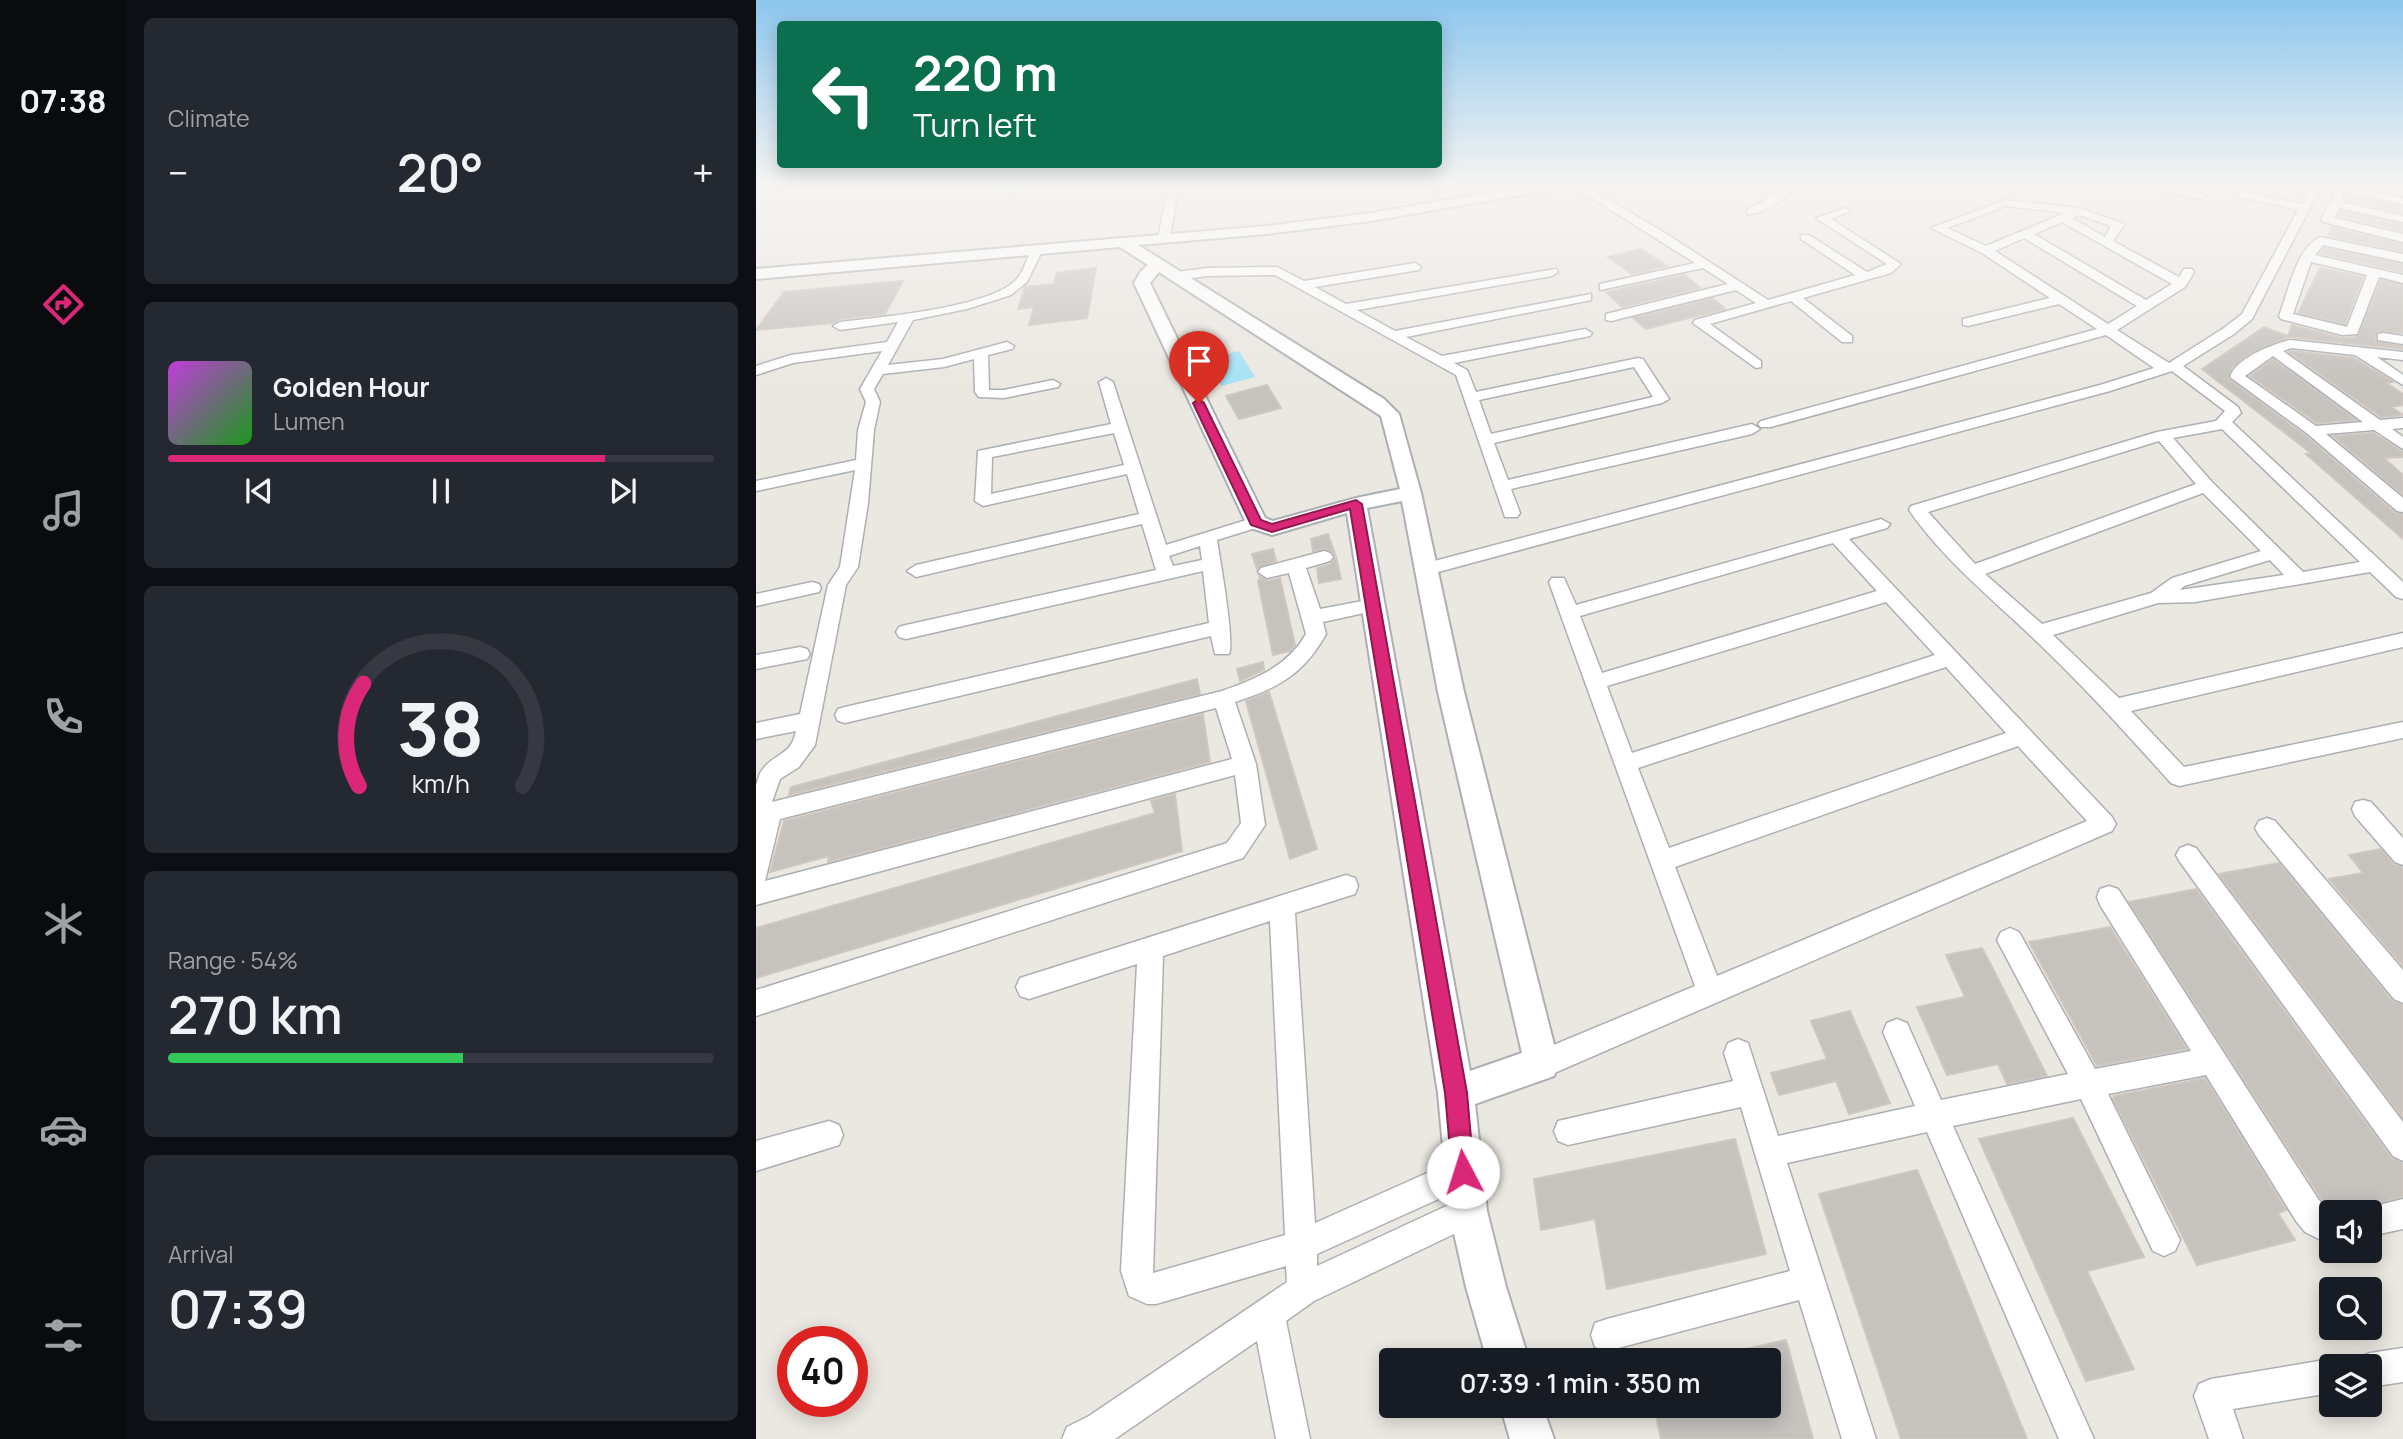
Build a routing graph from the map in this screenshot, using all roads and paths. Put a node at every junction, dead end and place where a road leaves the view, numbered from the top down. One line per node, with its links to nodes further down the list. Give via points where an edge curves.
1 (1024, 250): 22 (street)
2 (1036, 250): 38 (street, via 1021,282 1008,290)
3 (1135, 250): 16 (street)
4 (1682, 250): 15 (street)
5 (1825, 250): 24 (street)
6 (1875, 250): 24 (street, via 1895,262 1892,268)
7 (1986, 250): 26 (street)
8 (2052, 250): 34 (street)
9 (2124, 250): 34 (street, via 2185,278)
10 (2282, 250): 55 (street, via 2247,316)
11 (2313, 250): 13 (street)
12 (2365, 250): 14 (street)
13 (2307, 257): 21 (street); 21 (street, via 2286,316 2342,331 2354,329)
14 (2403, 258)
15 (1705, 264): 28 (street); 29 (street)
16 (1158, 265): 23 (street); 80 (street, via 1142,283)
17 (1415, 267): 20 (street)
18 (1277, 271): 20 (street); 23 (street); 27 (street)
19 (1552, 272): 35 (street)
20 (1377, 273): 27 (street)
21 (2374, 273): 25 (street)
22 (756, 274)
23 (1176, 276): 75 (street, via 1390,414)
24 (1865, 276): 30 (street)
25 (2403, 279)
26 (2039, 282): 32 (street); 36 (street)
27 (1301, 285): 35 (street)
28 (1737, 286): 33 (street); 37 (street)
29 (1604, 287)
30 (1793, 296): 33 (street); 45 (street)
31 (1586, 297): 43 (street)
32 (2062, 299): 36 (street); 41 (street)
33 (1766, 304): 54 (street, via 1700,323)
34 (2147, 306): 41 (street)
35 (1344, 308): 43 (street)
36 (2025, 309): 39 (street)
37 (1611, 317)
38 (907, 318): 40 (street); 47 (street)
39 (1968, 322)
40 (840, 326)
41 (2108, 330): 55 (street); 73 (street, via 1759,427)
42 (1585, 333): 53 (street)
43 (1393, 335): 53 (street)
44 (2383, 337): 46 (street)
45 (1847, 339)
46 (2403, 340)
47 (894, 345): 56 (street); 57 (street, via 791,359)
48 (1007, 346): 51 (street)
49 (2355, 349): 50 (street, via 2295,344); 52 (street); 58 (street)
50 (2273, 350): 64 (street); 66 (street, via 2239,371 2237,377)
51 (981, 355): 56 (street); 60 (street, via 984,394)
52 (2403, 356)
53 (1440, 361): 61 (street, via 1462,373)
54 (1756, 364)
55 (2170, 367): 63 (street, via 2233,410 2222,421); 90 (street, via 1857,456)
56 (881, 369): 70 (street, via 867,389 873,402)
57 (756, 370)
58 (2403, 381)
59 (1106, 382): 65 (street)
60 (1053, 384)
61 (1471, 397): 68 (street); 68 (street, via 1638,362 1662,399)
62 (2403, 423): 64 (street)
63 (2225, 425): 67 (street); 89 (street)
64 (2378, 425): 66 (street); 69 (street)
65 (1120, 427): 71 (street); 71 (street, via 984,454 983,501)
66 (2313, 431): 77 (street)
67 (2162, 435): 74 (street); 93 (street, via 1917,510)
68 (1485, 440): 73 (street)
69 (2403, 444)
70 (864, 463): 72 (street); 117 (street, via 849,568 837,585)
71 (1133, 468): 79 (street)
72 (756, 486)
73 (1502, 486): 78 (street)
74 (2206, 486): 85 (street); 93 (street)
75 (1406, 495): 76 (street); 90 (street)
76 (1361, 503): 80 (street, via 1272,528); 102 (street)
77 (2403, 508)
78 (1511, 513)
79 (1148, 517): 84 (street); 91 (street)
80 (1256, 522): 83 (street)
81 (1881, 524): 82 (street)
82 (1837, 537): 99 (street); 103 (street)
83 (1208, 539): 84 (street); 87 (street)
84 (1159, 553): 94 (street)
85 (2273, 553): 95 (street); 100 (street, via 2178,582)
86 (1324, 557): 88 (street)
87 (1210, 564): 94 (street); 105 (street)
88 (1296, 565): 92 (street); 104 (street)
89 (2373, 566): 95 (street); 98 (street)
90 (1427, 569): 144 (street)
91 (916, 571)
92 (1267, 572)
93 (1972, 572): 107 (street)
94 (1166, 574): 106 (street)
95 (2298, 578): 100 (street, via 2195,596)
96 (1558, 582): 103 (street)
97 (812, 588): 101 (street)
98 (2403, 593)
99 (1890, 594): 111 (street); 113 (street)
100 (2158, 597): 107 (street)
101 (756, 600)
102 (1373, 605): 104 (street); 146 (street)
103 (1569, 613): 113 (street)
104 (1313, 617): 114 (street, via 1316,634 1297,663 1273,681)
105 (1220, 627): 109 (street); 116 (street)
106 (906, 632)
107 (2039, 632): 115 (street)
108 (2403, 640): 115 (street)
109 (1222, 649)
110 (800, 654): 112 (street)
111 (1949, 658): 120 (street); 122 (street)
112 (756, 662)
113 (1595, 682): 122 (street)
114 (1223, 698): 121 (street); 125 (street)
115 (2115, 707): 118 (street, via 2179,777)
116 (845, 715)
117 (808, 720): 119 (street); 123 (street, via 804,745 791,761)
118 (2403, 730)
119 (756, 731)
120 (2022, 736): 129 (street); 139 (street, via 2104,824)
121 (1245, 764): 132 (street); 140 (street, via 1253,825 1235,851)
122 (1625, 764): 129 (street)
123 (764, 777): 125 (street)
124 (2363, 809): 128 (street)
125 (761, 815): 130 (street)
126 (2267, 828): 138 (street)
127 (2188, 855): 151 (street)
128 (2403, 855)
129 (1662, 862): 139 (street)
130 (756, 875)
131 (1346, 887): 134 (street)
132 (756, 894)
133 (2109, 897): 143 (street)
134 (1282, 907): 136 (street); 160 (street)
135 (2010, 940): 145 (street)
136 (1152, 949): 137 (street); 160 (street, via 1137,1281 1145,1290 1162,1287)
137 (1029, 988)
138 (2403, 990)
139 (1710, 992): 144 (street)
140 (756, 1003)
141 (1897, 1032): 148 (street)
142 (1738, 1053): 147 (street)
143 (2214, 1060): 145 (street); 158 (street)
144 (1533, 1067): 146 (street)
145 (2088, 1083): 148 (street); 159 (street)
146 (1465, 1090): 154 (street)
147 (1750, 1091): 149 (street); 152 (street)
148 (1936, 1115): 152 (street); 174 (street)
149 (1568, 1131)
150 (829, 1135): 153 (street)
151 (2403, 1146)
152 (1770, 1152): 161 (street)
153 (756, 1156)
154 (1463, 1172): 155 (street); 160 (street)
155 (1468, 1211): 162 (street); 165 (street)
156 (2403, 1214): 157 (street)
157 (2382, 1218)
158 (2319, 1223)
159 (2164, 1240)
160 (1300, 1246): 162 (street)
161 (1811, 1281): 164 (street); 173 (street)
162 (1303, 1290): 163 (street)
163 (1268, 1313): 170 (street); 171 (street)
164 (1607, 1335)
165 (1504, 1348)
166 (2403, 1365): 167 (street)
167 (2382, 1368)
168 (2319, 1378): 175 (street, via 2211,1396)
169 (1525, 1418): 172 (street)
170 (1094, 1435)
171 (1293, 1439)
172 (1532, 1439)
173 (1859, 1439)
174 (2077, 1439)
175 (2226, 1439)

